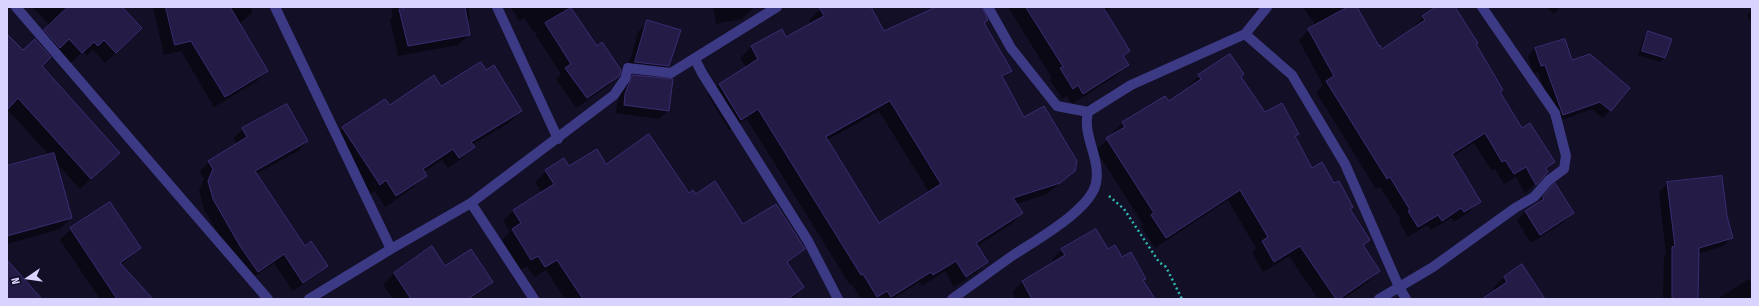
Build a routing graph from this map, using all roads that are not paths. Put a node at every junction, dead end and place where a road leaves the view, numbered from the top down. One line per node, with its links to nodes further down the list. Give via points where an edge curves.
1 (16, 7): 15 (street)
2 (275, 7): 13 (street)
3 (497, 7): 11 (street)
4 (777, 7): 9 (street)
5 (988, 7): 10 (street, via 1012,48 1057,106)
6 (1267, 7): 8 (street)
7 (1482, 7): 14 (street, via 1555,113 1566,156 1564,169 1549,180 1534,197)
8 (1245, 34): 10 (street, via 1131,85); 14 (street, via 1292,75 1345,164)
9 (695, 59): 11 (street, via 672,73 628,68 625,79 614,95); 18 (street, via 808,241)
10 (1088, 112): 19 (street, via 1085,122 1097,166 1096,184 1085,203 1068,220)
11 (558, 139): 12 (street)
12 (471, 203): 13 (street); 17 (street)
13 (391, 249): 16 (street)
14 (1399, 288): 20 (street); 21 (street)
15 (268, 299)
16 (309, 299)
17 (534, 299)
18 (838, 299)
19 (952, 299)
20 (1379, 299)
21 (1406, 299)

